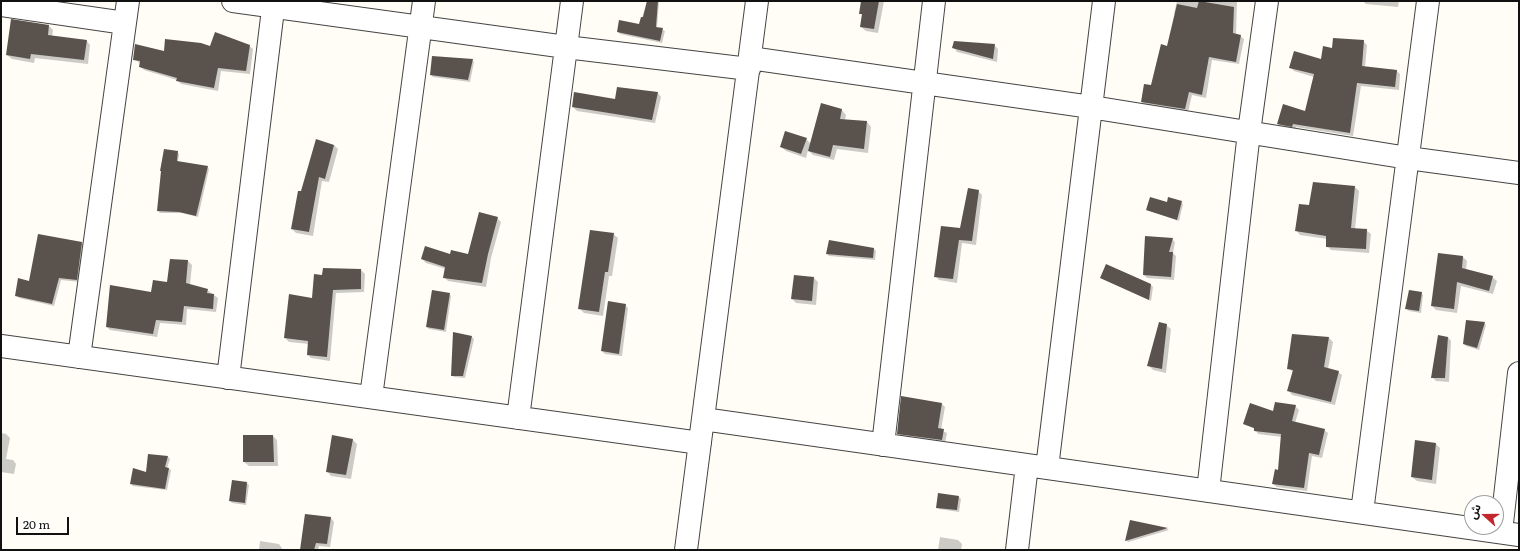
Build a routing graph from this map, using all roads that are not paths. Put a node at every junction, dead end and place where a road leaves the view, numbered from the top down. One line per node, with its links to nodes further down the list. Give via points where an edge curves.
1 (128, 1): 12 (street)
2 (233, 1): 11 (street)
3 (424, 1): 13 (street)
4 (572, 1): 14 (street)
5 (757, 1): 15 (street)
6 (934, 1): 16 (street)
7 (1104, 1): 17 (street)
8 (1267, 1): 18 (street)
9 (1428, 1): 19 (street)
10 (1, 4): 12 (street)
11 (273, 4): 13 (street); 24 (street)
12 (125, 23): 22 (street)
13 (420, 27): 14 (street); 25 (street)
14 (566, 47): 15 (street); 26 (street)
15 (750, 64): 16 (street); 27 (street)
16 (925, 83): 17 (street); 29 (street)
17 (1091, 107): 18 (street); 30 (street)
18 (1249, 132): 19 (street); 31 (street)
19 (1408, 158): 20 (street); 32 (street)
20 (1519, 173)
21 (1, 346): 22 (street)
22 (79, 357): 24 (street)
23 (1519, 373): 33 (street)
24 (228, 378): 25 (street)
25 (371, 398): 26 (street)
26 (518, 418): 28 (street)
27 (703, 419): 28 (street); 29 (street)
28 (700, 443): 34 (street)
29 (883, 445): 30 (street)
30 (1037, 466): 31 (street); 35 (street)
31 (1208, 490): 32 (street)
32 (1362, 512): 33 (street)
33 (1510, 533)
34 (686, 550)
35 (1017, 550)

